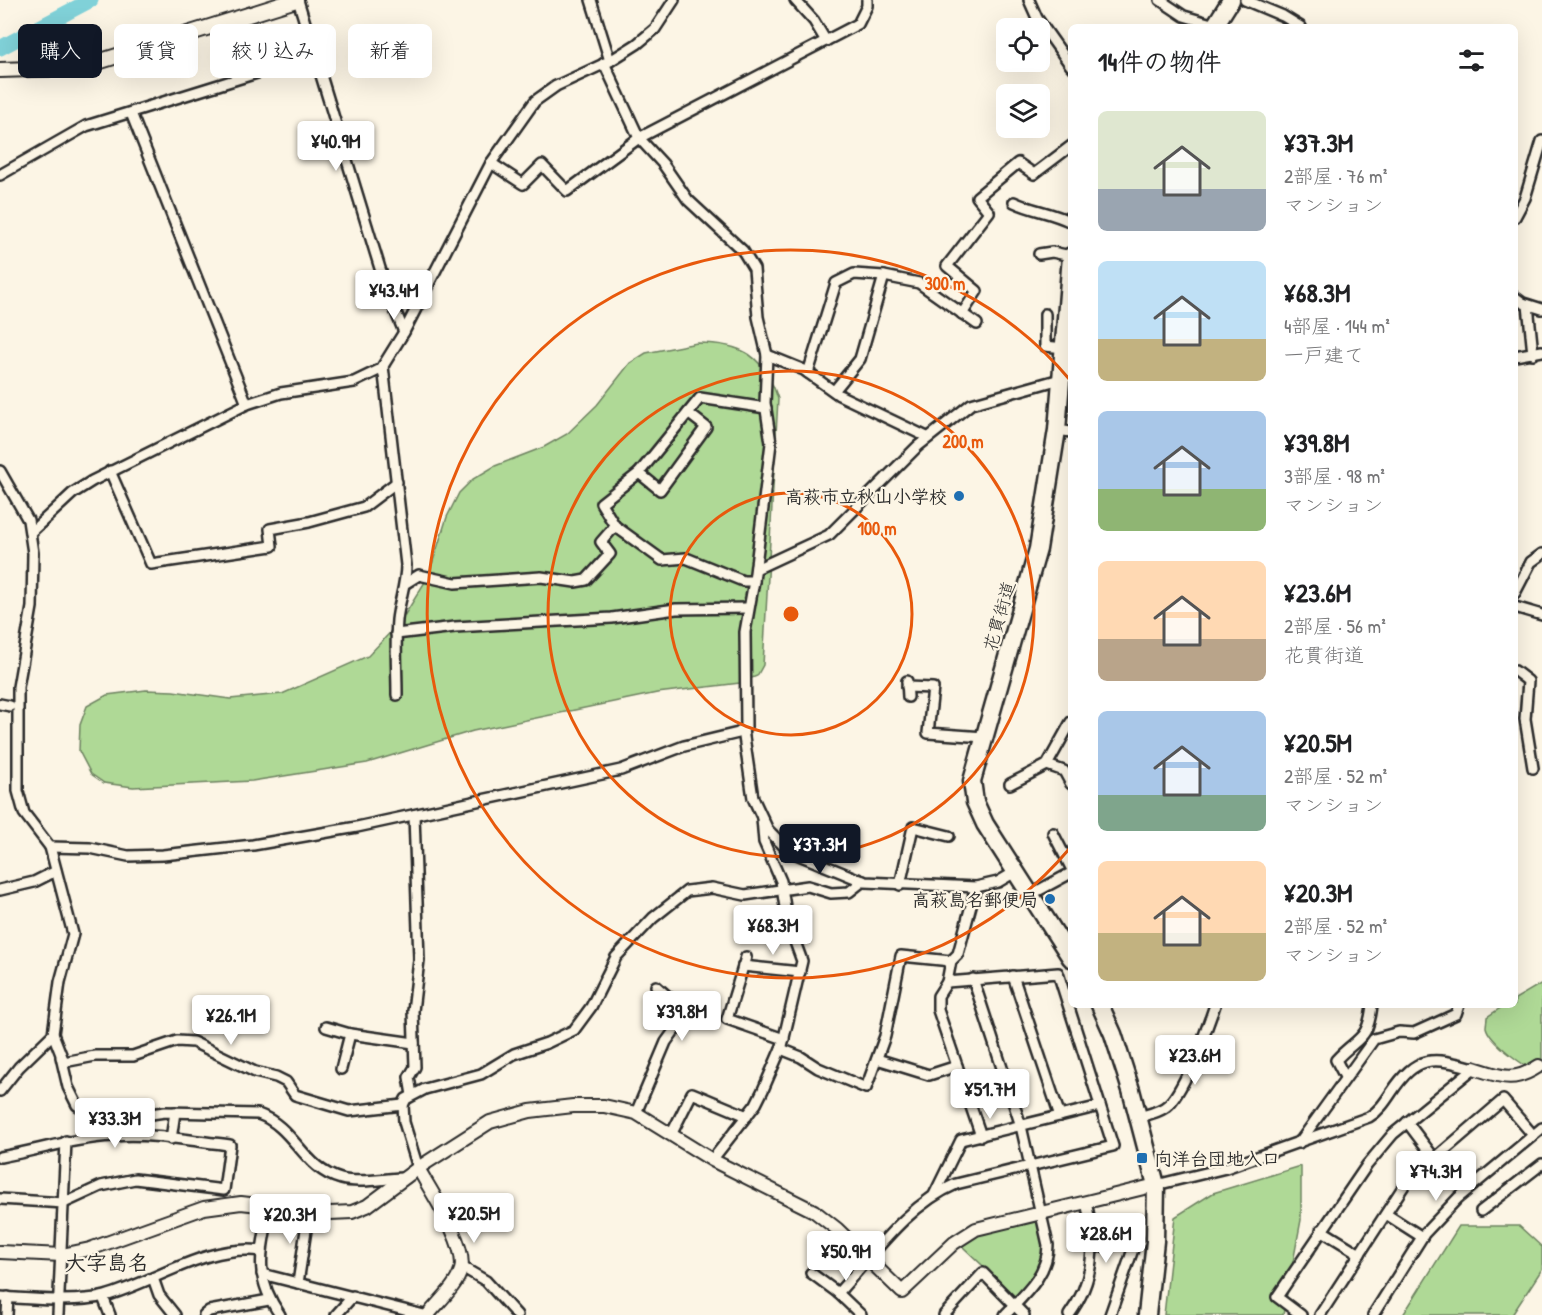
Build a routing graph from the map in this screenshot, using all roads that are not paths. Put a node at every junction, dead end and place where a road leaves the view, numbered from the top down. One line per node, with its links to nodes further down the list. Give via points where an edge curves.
1 (297, 0): 10 (street); 17 (main road, via 101,61 64,68)
2 (591, 0): 15 (street)
3 (674, 0): 15 (street, via 655,29)
4 (795, 0): 14 (street)
5 (867, 0): 14 (street, via 858,24)
6 (1029, 0): 16 (street)
7 (1160, 0): 11 (street, via 1184,16)
8 (1231, 0): 12 (highway)
9 (1245, 0): 13 (street)
10 (305, 24)
11 (1208, 24)
12 (1215, 24)
13 (1296, 24)
14 (826, 41): 21 (street)
15 (607, 62): 21 (street); 24 (street, via 540,97)
16 (1068, 62)
17 (0, 70)
18 (242, 78): 20 (street)
19 (322, 78): 39 (street, via 386,288)
20 (131, 113): 25 (street, via 86,126); 48 (street)
21 (639, 138): 24 (street, via 567,191 542,165 523,184); 42 (street, via 688,200 743,251 752,265)
22 (1542, 141): 27 (street)
23 (1068, 148): 36 (street, via 1034,174 1017,163 977,197 989,212 946,266 977,291)
24 (491, 163): 39 (street)
25 (0, 175)
26 (1014, 202): 28 (street)
27 (1518, 211)
28 (1068, 220)
29 (1039, 254): 30 (street)
30 (1068, 255)
31 (884, 276): 36 (street, via 919,283); 45 (street, via 854,274 836,283); 47 (street, via 860,359)
32 (1068, 298): 40 (highway, 花貫街道)
33 (1518, 299): 34 (street)
34 (1528, 304): 35 (street); 41 (street)
35 (1542, 309)
36 (962, 314): 38 (street)
37 (1045, 314): 40 (street, via 1045,346)
38 (977, 324)
39 (404, 332): 44 (street)
40 (1064, 348): 46 (highway, 花貫街道)
41 (1538, 353): 43 (street)
42 (767, 355): 45 (street); 50 (street)
43 (1518, 356)
44 (383, 366): 48 (street, via 354,382 281,393); 57 (street)
45 (808, 373): 47 (street)
46 (1066, 377): 49 (highway, 花貫街道); 53 (street, via 978,400)
47 (834, 391): 53 (street)
48 (247, 404): 55 (street)
49 (1065, 404): 52 (highway, 花貫街道)
50 (766, 408): 51 (street, via 700,398); 61 (street, via 771,443)
51 (688, 414): 56 (street); 56 (street, via 706,427 675,472 660,490)
52 (1064, 431): 74 (highway, 花貫街道, via 1038,549)
53 (927, 437): 61 (street, via 830,535)
54 (0, 471): 59 (street)
55 (110, 471): 57 (street, via 151,564 272,546 270,529 364,507); 59 (street, via 73,493)
56 (639, 474): 58 (street, via 602,503)
57 (397, 482): 63 (street)
58 (615, 526): 62 (street, via 662,560 686,558); 63 (street, via 601,542 610,554 586,580 541,577 455,583 419,575)
59 (31, 532): 83 (street, via 33,591 18,687 18,791 24,813)
60 (1542, 554): 64 (street, via 1531,562)
61 (756, 569): 62 (street)
62 (754, 581): 66 (street)
63 (406, 583): 68 (street)
64 (1518, 587)
65 (1518, 607): 67 (street)
66 (748, 608): 68 (street, via 675,609 612,618); 73 (street, via 747,721)
67 (1542, 615)
68 (396, 634): 71 (street)
69 (1518, 673): 76 (street, via 1528,681 1525,719)
70 (908, 688): 74 (street, via 933,688 928,733)
71 (398, 695)
72 (1068, 727): 75 (street)
73 (743, 730): 79 (street, via 684,746 621,770); 80 (street, via 749,783)
74 (984, 737): 86 (highway, 花貫街道, via 972,792 985,824)
75 (1047, 765): 77 (street, via 1064,771); 78 (street)
76 (1533, 768)
77 (1068, 778)
78 (1010, 784)
79 (414, 815): 83 (street, via 253,845 163,855 128,856 90,848); 110 (street, via 419,960)
80 (762, 818): 88 (street, via 774,838 789,851); 91 (street, via 764,842)
81 (1053, 833): 84 (street)
82 (949, 836): 89 (street, via 913,827)
83 (50, 848): 85 (street)
84 (1068, 862)
85 (56, 872): 92 (street); 108 (street, via 73,934 60,982)
86 (1014, 872): 90 (street, via 998,882); 93 (highway, 花貫街道)
87 (1068, 875): 93 (street)
88 (863, 881): 89 (street); 91 (street, via 849,892 831,893 808,886)
89 (900, 885): 90 (street)
90 (976, 887): 95 (street, via 958,954)
91 (783, 889): 96 (street, via 787,920 802,956); 120 (street, via 745,895 712,888 687,891 652,918 616,957 574,1030 514,1054 481,1074)
92 (0, 890)
93 (1030, 896): 94 (highway, 花貫街道)
94 (1065, 936)
95 (951, 961): 99 (street); 113 (street, via 901,956)
96 (800, 972): 111 (street); 111 (street, via 745,962 727,1019)
97 (1013, 976): 98 (street); 101 (street, via 1058,973); 126 (street)
98 (973, 979): 99 (street); 129 (street)
99 (947, 982): 115 (street, via 938,996 937,1007)
100 (656, 986): 124 (street, via 682,1009 684,1017 666,1042)
101 (1068, 1005)
102 (1069, 1008): 122 (street)
103 (1101, 1008): 127 (highway)
104 (1372, 1008): 118 (street, via 1370,1025 1362,1039 1336,1060)
105 (1458, 1008): 118 (street, via 1456,1014 1414,1033 1399,1032 1374,1039)
106 (1213, 1010): 127 (street, via 1170,1103 1162,1110)
107 (326, 1027): 109 (street)
108 (53, 1034): 112 (street); 119 (street)
109 (350, 1034): 110 (street); 117 (street)
110 (414, 1043): 120 (street)
111 (782, 1044): 113 (street, via 818,1068 866,1088); 125 (street)
112 (61, 1057): 121 (street, via 64,1062 95,1056 133,1056 177,1041 193,1042 255,1072 286,1082 295,1095 349,1111); 123 (street, via 68,1088 77,1105 85,1110)
113 (877, 1059): 115 (street, via 929,1075)
114 (1541, 1065): 116 (street, via 1512,1078)
115 (957, 1066): 133 (street)
116 (1474, 1068): 128 (street); 136 (street, via 1444,1060 1420,1063 1402,1077 1376,1113)
117 (341, 1069)
118 (1344, 1077): 136 (street)
119 (0, 1091)
120 (412, 1095): 121 (street)
121 (403, 1105): 142 (street, via 406,1131)
122 (1100, 1106): 126 (street); 141 (street, via 1113,1146)
123 (175, 1112): 134 (street); 143 (street, via 258,1114 273,1119 288,1131 296,1146 323,1172 342,1180)
124 (636, 1113): 131 (street); 142 (street, via 590,1105 505,1116 469,1133)
125 (747, 1116): 131 (street, via 692,1093); 139 (street)
126 (1060, 1116): 129 (street)
127 (1139, 1117): 144 (highway)
128 (1407, 1122): 138 (street); 154 (street, via 1373,1157)
129 (1021, 1126): 133 (street); 141 (street)
130 (1542, 1128): 132 (street)
131 (672, 1133): 139 (street)
132 (1533, 1135): 138 (street, via 1503,1100); 155 (street, via 1458,1198)
133 (981, 1136): 145 (street, via 961,1140 957,1145)
134 (171, 1139): 135 (street, via 130,1135); 148 (street, via 230,1145 224,1190 135,1179 100,1186)
135 (66, 1141): 137 (street); 148 (street)
136 (1299, 1143): 144 (street, via 1226,1168)
137 (0, 1157)
138 (1435, 1159): 153 (street, via 1405,1184)
139 (712, 1160): 161 (street, via 814,1211)
140 (1542, 1164): 151 (street)
141 (1030, 1166): 145 (street, via 956,1184); 152 (street)
142 (418, 1168): 143 (street); 162 (street, via 459,1244)
143 (406, 1178): 150 (street, via 352,1212)
144 (1155, 1185): 147 (street); 190 (highway, via 1155,1241)
145 (934, 1195): 161 (street)
146 (0, 1199): 148 (street)
147 (1086, 1202): 152 (street); 156 (street)
148 (64, 1203): 160 (street)
149 (270, 1205): 150 (street); 157 (street); 160 (street, via 216,1204 99,1246)
150 (309, 1210): 166 (street)
151 (1482, 1211)
152 (1041, 1213): 161 (street, via 976,1228 954,1243 902,1292); 173 (street, via 1048,1245 1046,1261 1032,1287)
153 (1386, 1214): 155 (street); 159 (street)
154 (1321, 1230): 159 (street); 191 (street, via 1277,1297)
155 (1422, 1237): 193 (street)
156 (1093, 1248): 188 (street, via 1086,1287); 189 (street, via 1137,1238)
157 (262, 1251): 164 (street); 165 (street, via 225,1252)
158 (0, 1252): 160 (street)
159 (1360, 1254): 192 (street)
160 (62, 1255): 171 (street)
161 (868, 1260): 167 (street)
162 (462, 1268): 182 (street); 183 (street, via 486,1281)
163 (811, 1273): 167 (street)
164 (262, 1274): 166 (street); 172 (street)
165 (153, 1278): 170 (street); 177 (street, via 159,1295)
166 (298, 1283): 168 (street)
167 (838, 1293): 184 (street)
168 (353, 1296): 180 (street); 181 (street)
169 (4, 1297): 171 (street); 174 (street)
170 (103, 1297): 171 (street); 176 (street)
171 (57, 1300): 175 (street)
172 (269, 1300): 178 (street, via 225,1307); 179 (street)
173 (1015, 1304): 185 (street, via 983,1273); 186 (street); 187 (street)
174 (8, 1315)
175 (58, 1315)
176 (111, 1315)
177 (175, 1315)
178 (204, 1315)
179 (280, 1315)
180 (336, 1315)
181 (424, 1315)
182 (428, 1315)
183 (517, 1315)
184 (861, 1315)
185 (944, 1315)
186 (1005, 1315)
187 (1024, 1315)
188 (1069, 1315)
189 (1110, 1315)
190 (1147, 1315)
191 (1302, 1315)
192 (1320, 1315)
193 (1373, 1315)

